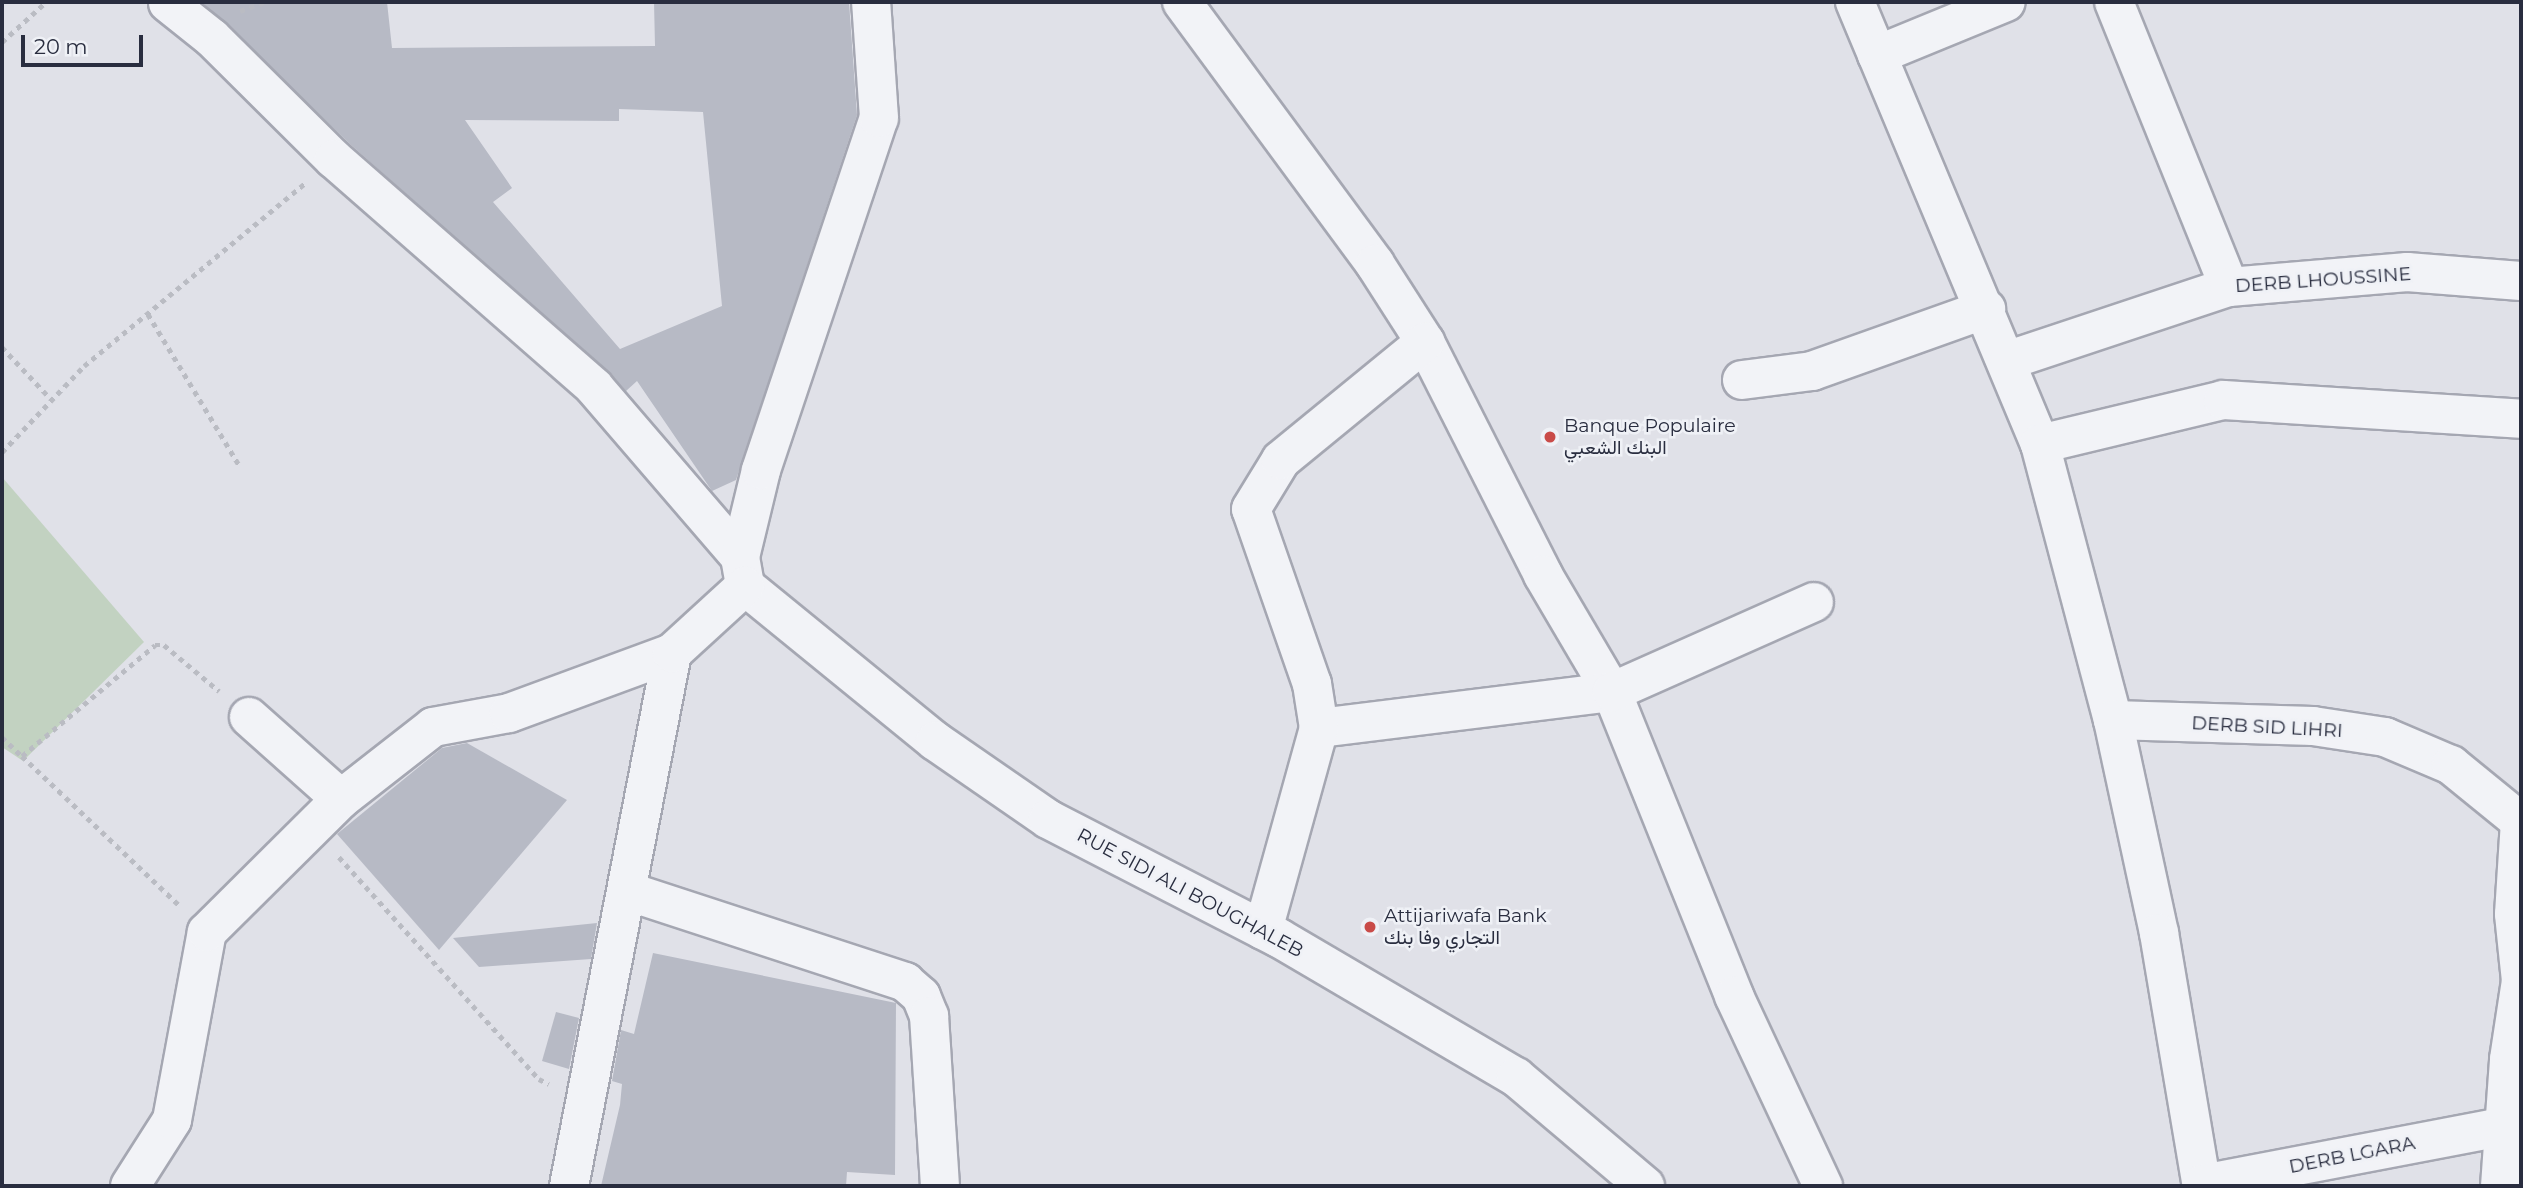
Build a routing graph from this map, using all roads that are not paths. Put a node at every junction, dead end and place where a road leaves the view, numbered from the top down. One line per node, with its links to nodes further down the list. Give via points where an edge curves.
1 (871, 2): 16 (street, via 879,118 761,470)
2 (1182, 2): 11 (street, via 1375,264)
3 (1855, 2): 7 (street)
4 (2006, 2): 7 (street)
5 (2114, 2): 9 (street)
6 (168, 3): 16 (street, RUE SIDI ALI BOUGHALEB, via 212,38 334,159 594,387)
7 (1877, 55): 10 (street)
8 (2521, 281): 9 (street, DERB LHOUSSINE, via 2407,272)
9 (2229, 287): 12 (street, DERB LHOUSSINE)
10 (1986, 309): 12 (street); 13 (street, via 1812,370)
11 (1425, 342): 19 (street, via 1543,575); 22 (street, via 1281,460 1251,509 1312,684)
12 (2009, 360): 15 (street)
13 (1742, 380)
14 (2521, 419): 15 (street, via 2222,400)
15 (2040, 444): 21 (street)
16 (743, 571): 18 (street); 26 (street, RUE SIDI ALI BOUGHALEB, via 935,741 1048,819)
17 (1814, 602): 19 (street)
18 (672, 653): 23 (street, via 509,713 433,727); 25 (street)
19 (1612, 692): 22 (street); 33 (street, via 1734,996)
20 (249, 717): 23 (street)
21 (2113, 720): 24 (street, DERB SID LIHRI, via 2313,726 2385,737 2451,765); 28 (street, via 2159,933)
22 (1319, 728): 26 (street)
23 (341, 799): 29 (street, via 207,932 172,1120)
24 (2521, 822): 27 (street, via 2514,914 2521,981)
25 (627, 891): 30 (street); 31 (street, via 905,982 921,996 929,1017)
26 (1263, 930): 32 (street, RUE SIDI ALI BOUGHALEB, via 1516,1077)
27 (2502, 1127): 28 (street, DERB LGARA); 34 (street)
28 (2202, 1185)
29 (130, 1186)
30 (569, 1186)
31 (940, 1186)
32 (1644, 1186)
33 (1823, 1186)
34 (2500, 1186)

